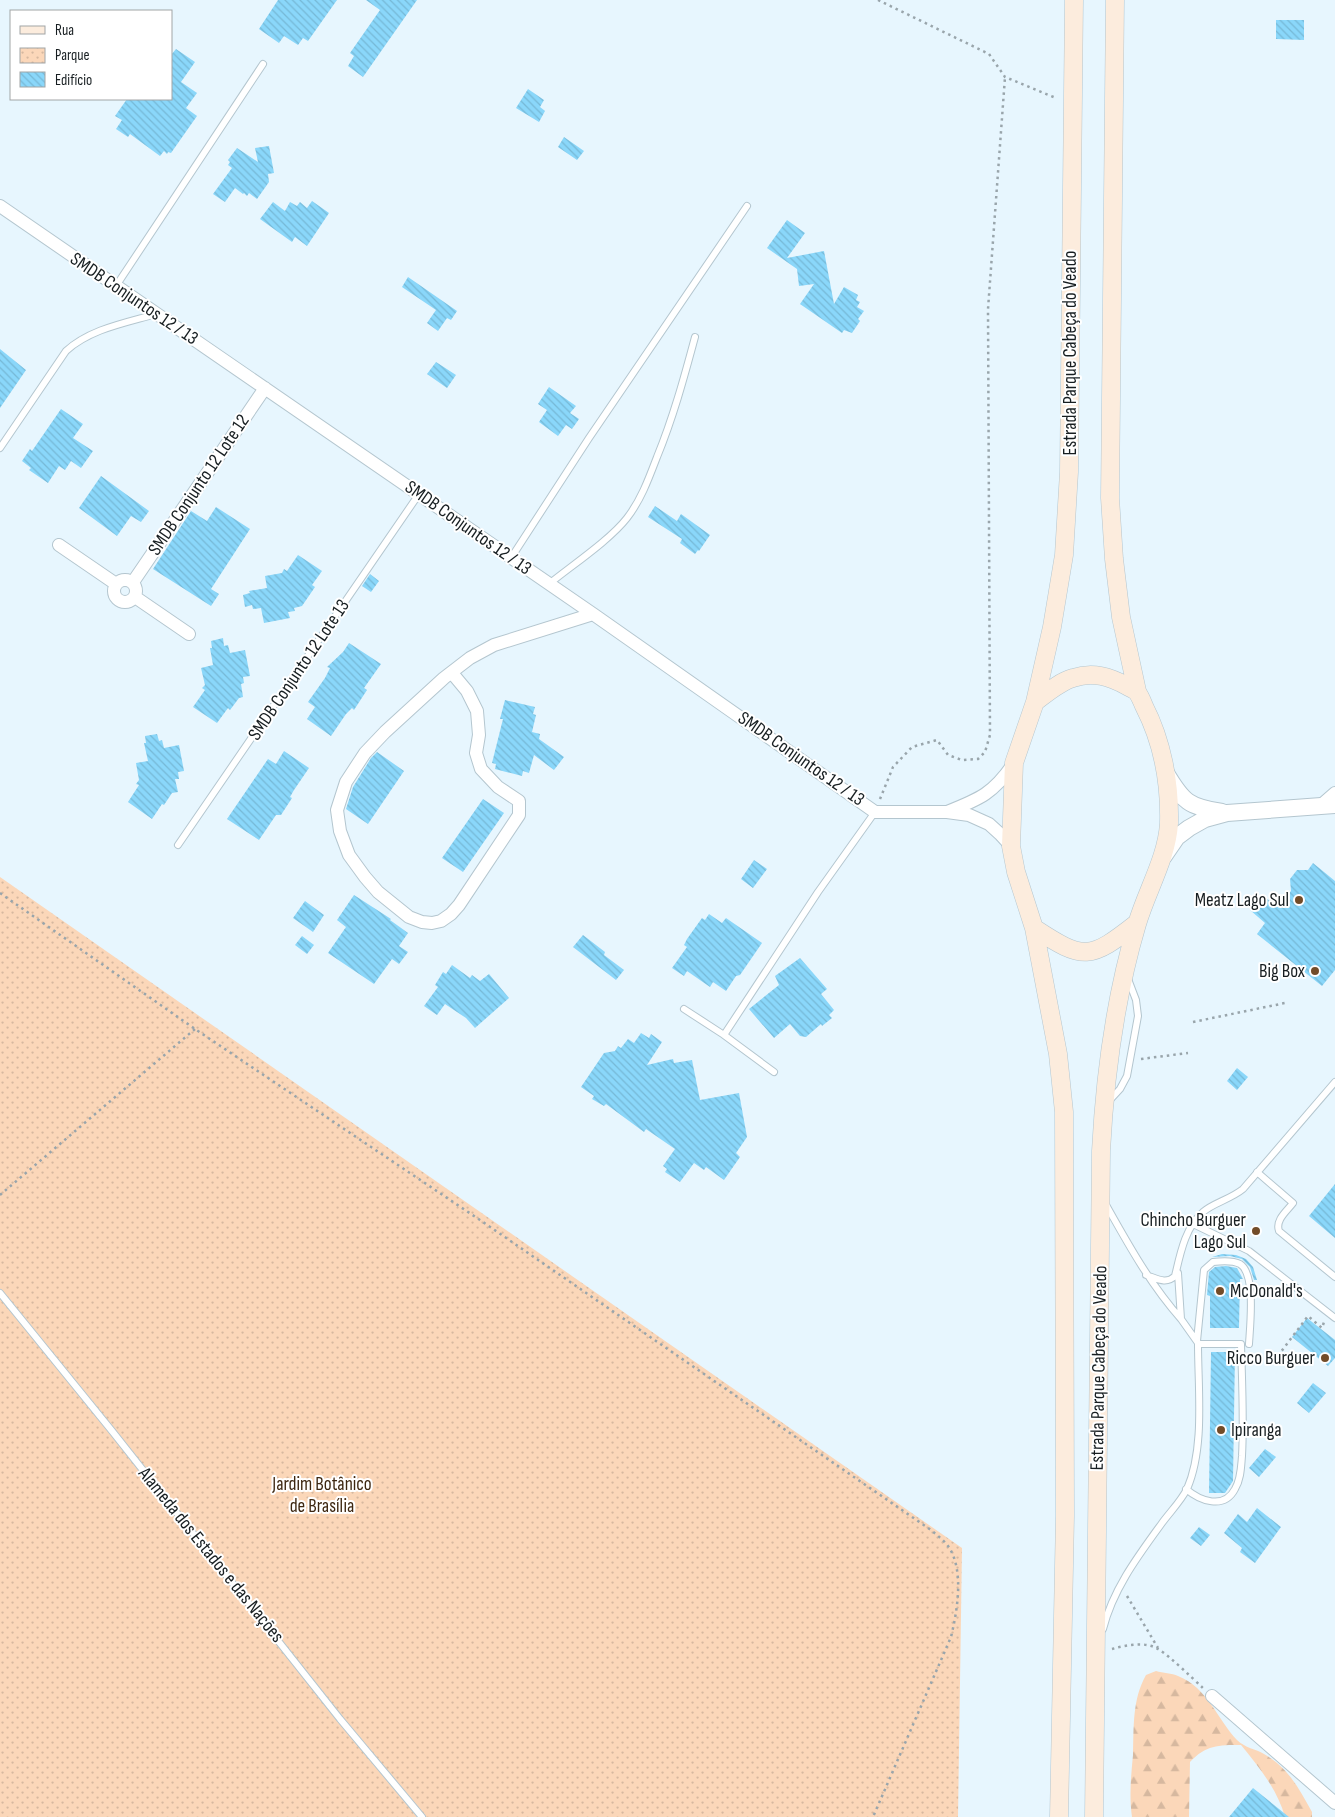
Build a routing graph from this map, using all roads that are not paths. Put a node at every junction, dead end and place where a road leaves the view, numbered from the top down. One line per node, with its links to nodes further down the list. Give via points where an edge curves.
1 (1074, 0): 22 (main road, Estrada Parque Cabeça do Veado, via 1070,472 1064,555)
2 (1115, 0): 21 (main road, via 1110,498 1121,617)
3 (263, 64): 6 (lane)
4 (0, 206): 6 (street, SMDB Conjuntos 12 / 13)
5 (747, 206): 13 (lane)
6 (116, 286): 7 (street, SMDB Conjuntos 12 / 13)
7 (157, 314): 9 (street, SMDB Conjuntos 12 / 13); 10 (lane, via 98,332 75,343 66,351)
8 (695, 337): 16 (lane, via 668,430 640,498 616,530)
9 (265, 388): 11 (street, SMDB Conjuntos 12 / 13); 14 (street, SMDB Conjunto 12 Lote 12)
10 (0, 448)
11 (418, 494): 13 (street, SMDB Conjuntos 12 / 13); 30 (lane, SMDB Conjunto 12 Lote 13)
12 (60, 545): 15 (street)
13 (511, 558): 16 (street, SMDB Conjuntos 12 / 13)
14 (133, 582): 15 (street, via 122,580); 17 (street, via 137,589)
15 (116, 584): 17 (street, via 114,592 120,601 127,602)
16 (548, 584): 18 (street, SMDB Conjuntos 12 / 13)
17 (135, 597): 19 (street)
18 (593, 614): 20 (street, via 494,645); 27 (street, SMDB Conjuntos 12 / 13)
19 (189, 634)
20 (452, 673): 20 (street, via 365,753 346,782 336,810 349,856 365,878 409,917 422,922 441,921 451,914 520,815 519,801 498,788 481,770 476,754 479,735 477,711 467,691)
21 (1137, 691): 22 (main road, via 1111,678 1093,674 1073,678); 24 (main road, Estrada Parque Cabeça do Veado, via 1149,716)
22 (1035, 702): 23 (main road, Estrada Parque Cabeça do Veado)
23 (1014, 762): 28 (street, SMDB Conjuntos 12 / 13, via 1003,779 986,795); 31 (main road, Estrada Parque Cabeça do Veado)
24 (1166, 773): 29 (street, via 1177,791 1194,806); 32 (main road, Estrada Parque Cabeça do Veado, via 1168,825)
25 (1335, 793): 26 (street)
26 (1327, 806): 29 (street)
27 (876, 812): 28 (street, SMDB Conjuntos 12 / 13); 36 (lane, via 818,892)
28 (947, 812): 31 (street, SMDB Conjuntos 12 / 13, via 969,815 989,824)
29 (1227, 813): 32 (street, via 1189,828 1177,837)
30 (178, 845)
31 (1011, 846): 34 (main road, Estrada Parque Cabeça do Veado, via 1018,881)
32 (1160, 861): 33 (main road, Estrada Parque Cabeça do Veado)
33 (1137, 923): 34 (main road, via 1101,949 1086,952 1072,950); 40 (main road, Estrada Parque Cabeça do Veado, via 1113,1028 1104,1106)
34 (1034, 928): 55 (main road, Estrada Parque Cabeça do Veado, via 1058,1054 1064,1112 1065,1516)
35 (684, 1009): 36 (lane)
36 (724, 1036): 37 (lane)
37 (774, 1072)
38 (1335, 1082): 39 (lane)
39 (1257, 1172): 41 (lane, via 1236,1195 1203,1212); 44 (lane, via 1293,1203 1278,1221 1279,1231)
40 (1101, 1196): 43 (lane); 51 (main road, Estrada Parque Cabeça do Veado)
41 (1193, 1224): 42 (lane); 46 (lane, via 1249,1251)
42 (1177, 1267): 43 (lane, via 1175,1276 1168,1281); 47 (lane)
43 (1146, 1275): 47 (lane)
44 (1335, 1277)
45 (0, 1293): 54 (lane, Alameda dos Estados e das Nações)
46 (1335, 1318)
47 (1181, 1319): 48 (lane)
48 (1198, 1343): 49 (lane, via 1204,1270 1213,1262 1226,1261 1239,1264 1250,1280); 50 (lane, via 1197,1447); 50 (lane, via 1241,1344 1243,1433 1240,1472 1236,1489 1222,1501 1206,1501)
49 (1249, 1344)
50 (1186, 1490): 51 (lane, via 1121,1585 1108,1609)
51 (1096, 1654): 56 (main road, Estrada Parque Cabeça do Veado)
52 (1212, 1696): 53 (street)
53 (1335, 1803)
54 (422, 1817)
55 (1059, 1817)
56 (1094, 1817)

